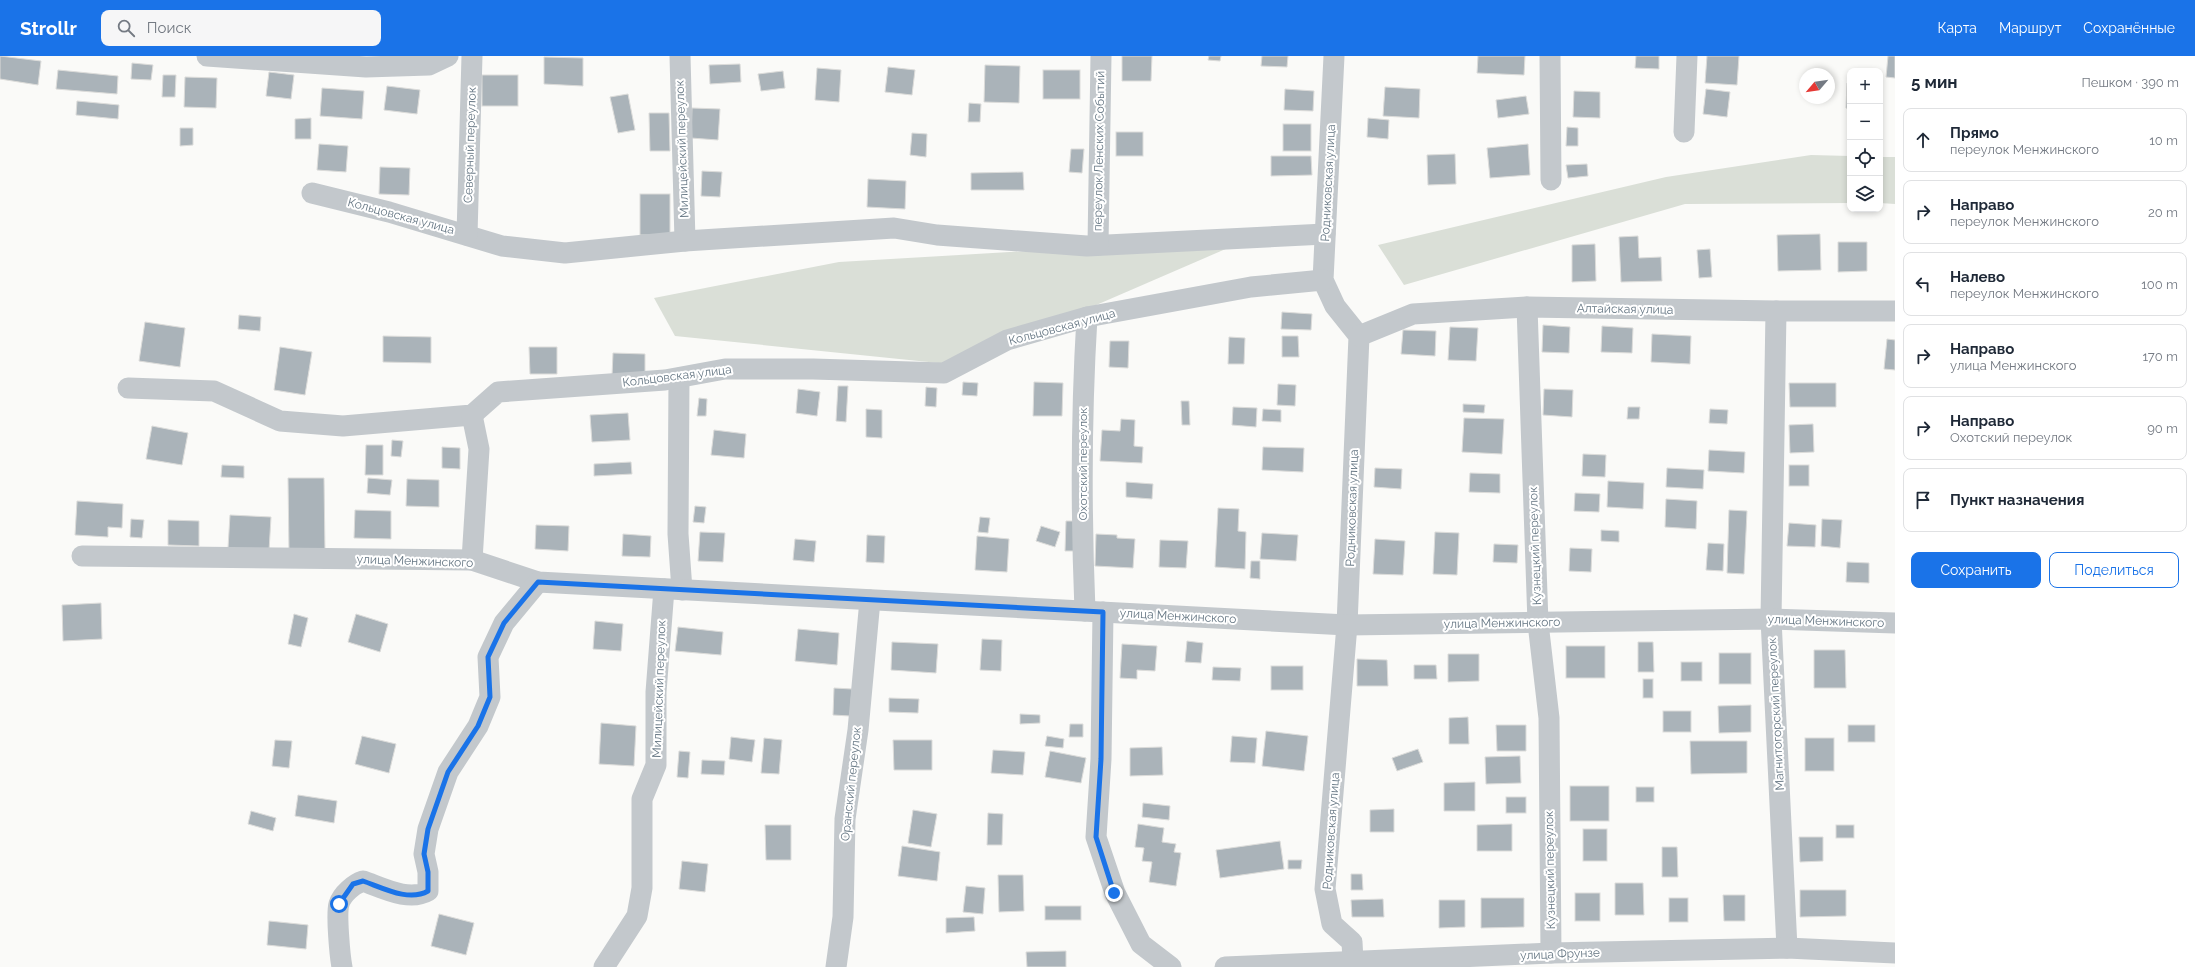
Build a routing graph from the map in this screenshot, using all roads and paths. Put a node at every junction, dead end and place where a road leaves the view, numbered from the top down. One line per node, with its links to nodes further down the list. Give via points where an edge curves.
1 (207, 56): 2 (street, via 366,67 429,65)
2 (448, 56)
3 (472, 56): 13 (street, Северный переулок)
4 (680, 56): 14 (street, Милицейский переулок)
5 (1101, 56): 15 (street, переулок Ленских Событий)
6 (1334, 56): 12 (street, Родниковская улица)
7 (1550, 56): 10 (street)
8 (1687, 56): 9 (street)
9 (1684, 132)
10 (1551, 180)
11 (312, 193): 13 (street, Кольцовская улица)
12 (1325, 234): 15 (street, Кольцовская улица); 16 (street, Родниковская улица)
13 (467, 235): 14 (street, Кольцовская улица, via 502,246 565,253)
14 (685, 242): 15 (street, Кольцовская улица, via 894,228 937,235)
15 (1098, 245)
16 (1323, 280): 20 (street, Кольцовская улица, via 1251,287); 21 (street, Родниковская улица, via 1335,306)
17 (1527, 307): 19 (street, Алтайская улица); 21 (street, Алтайская улица, via 1413,314); 32 (street, Кузнецкий переулок)
18 (1895, 311): 19 (street, Алтайская улица)
19 (1776, 312): 31 (street, Магнитогорский переулок)
20 (1087, 317): 22 (street, Кольцовская улица, via 1007,340 944,373 725,369); 30 (street, Охотский переулок, via 1083,565)
21 (1359, 336): 34 (street, Родниковская улица)
22 (679, 378): 24 (street, Кольцовская улица, via 498,392); 28 (street, Милицейский переулок, via 678,534)
23 (128, 388): 24 (street, via 214,391 280,420 343,426)
24 (472, 415): 26 (street, via 479,449)
25 (82, 556): 26 (street, улица Менжинского)
26 (472, 560): 27 (street, улица Менжинского)
27 (538, 582): 28 (street, улица Менжинского); 39 (street, via 504,623 488,657 490,697 478,726 448,772 428,829 424,854 428,872 428,891 419,896 392,891 363,881 353,884 339,904 339,955)
28 (673, 590): 29 (street, улица Менжинского); 40 (street, Милицейский переулок, via 656,692 656,765 642,799 642,888 637,916)
29 (870, 600): 30 (street, улица Менжинского); 41 (street, Оранский переулок, via 858,730 845,819 843,917)
30 (1094, 612): 34 (street, улица Менжинского); 42 (street, Охотский переулок, via 1101,759 1096,837 1114,893 1141,944)
31 (1772, 619): 32 (street, улица Менжинского); 33 (street, улица Менжинского); 35 (street, Магнитогорский переулок)
32 (1538, 623): 34 (street, улица Менжинского); 37 (street, Кузнецкий переулок, via 1549,718)
33 (1895, 623)
34 (1347, 625): 38 (street, Родниковская улица, via 1325,888 1332,924 1352,942)
35 (1787, 948): 36 (street, улица Фрунзе); 37 (street, улица Фрунзе)
36 (1895, 953)
37 (1551, 954): 38 (street, улица Фрунзе)
38 (1353, 961): 43 (street, улица Фрунзе)
39 (342, 967)
40 (604, 967)
41 (836, 967)
42 (1171, 967)
43 (1225, 967)

